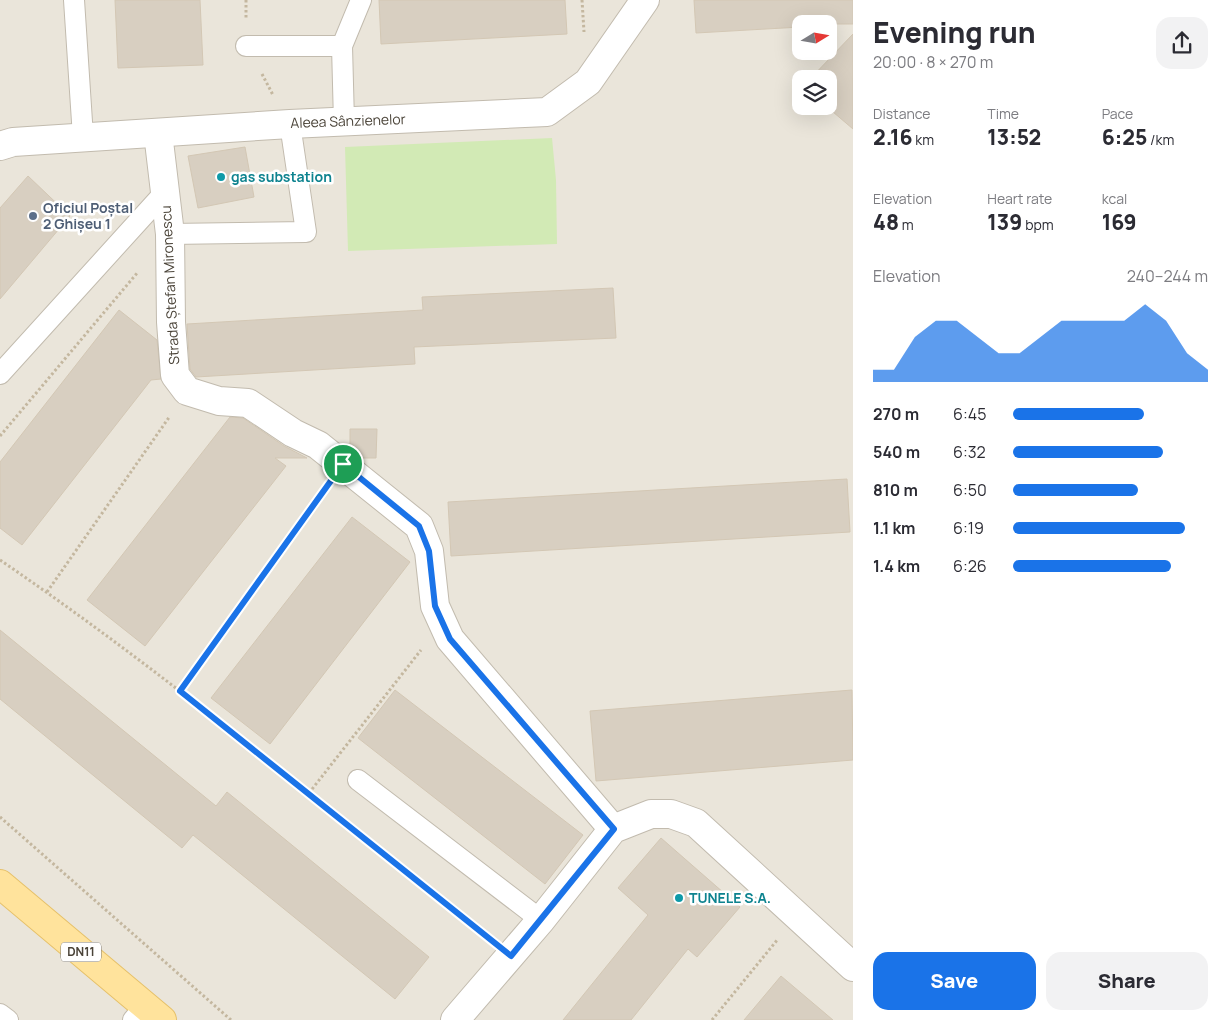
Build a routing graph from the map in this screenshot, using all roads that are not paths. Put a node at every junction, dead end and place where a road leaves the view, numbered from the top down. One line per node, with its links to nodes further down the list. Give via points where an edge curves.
1 (74, 0): 9 (lane)
2 (361, 0): 5 (lane)
3 (645, 0): 6 (street, Aleea Sânzienelor, via 588,82 547,112)
4 (246, 46): 5 (lane)
5 (342, 46): 6 (lane)
6 (344, 122): 7 (street, Aleea Sânzienelor)
7 (290, 124): 8 (street, Aleea Sânzienelor); 12 (lane, via 306,232)
8 (158, 133): 9 (street, Aleea Sânzienelor); 11 (street, Strada Ștefan Mironescu)
9 (83, 137): 10 (street, Aleea Sânzienelor, via 13,142)
10 (0, 146)
11 (165, 192): 12 (street, Strada Ștefan Mironescu); 13 (lane)
12 (170, 234): 15 (street, Strada Ștefan Mironescu, via 175,375 187,390 219,401 248,403 293,433 318,445 419,526 429,551 435,606 441,623 461,654)
13 (0, 374)
14 (358, 780): 17 (lane)
15 (614, 829): 17 (street); 18 (street, via 651,814 671,814 696,823)
16 (0, 884): 20 (main road, DN11)
17 (541, 920): 22 (street)
18 (853, 967)
19 (0, 1014): 21 (lane)
20 (147, 1015)
21 (8, 1020)
22 (455, 1020)

